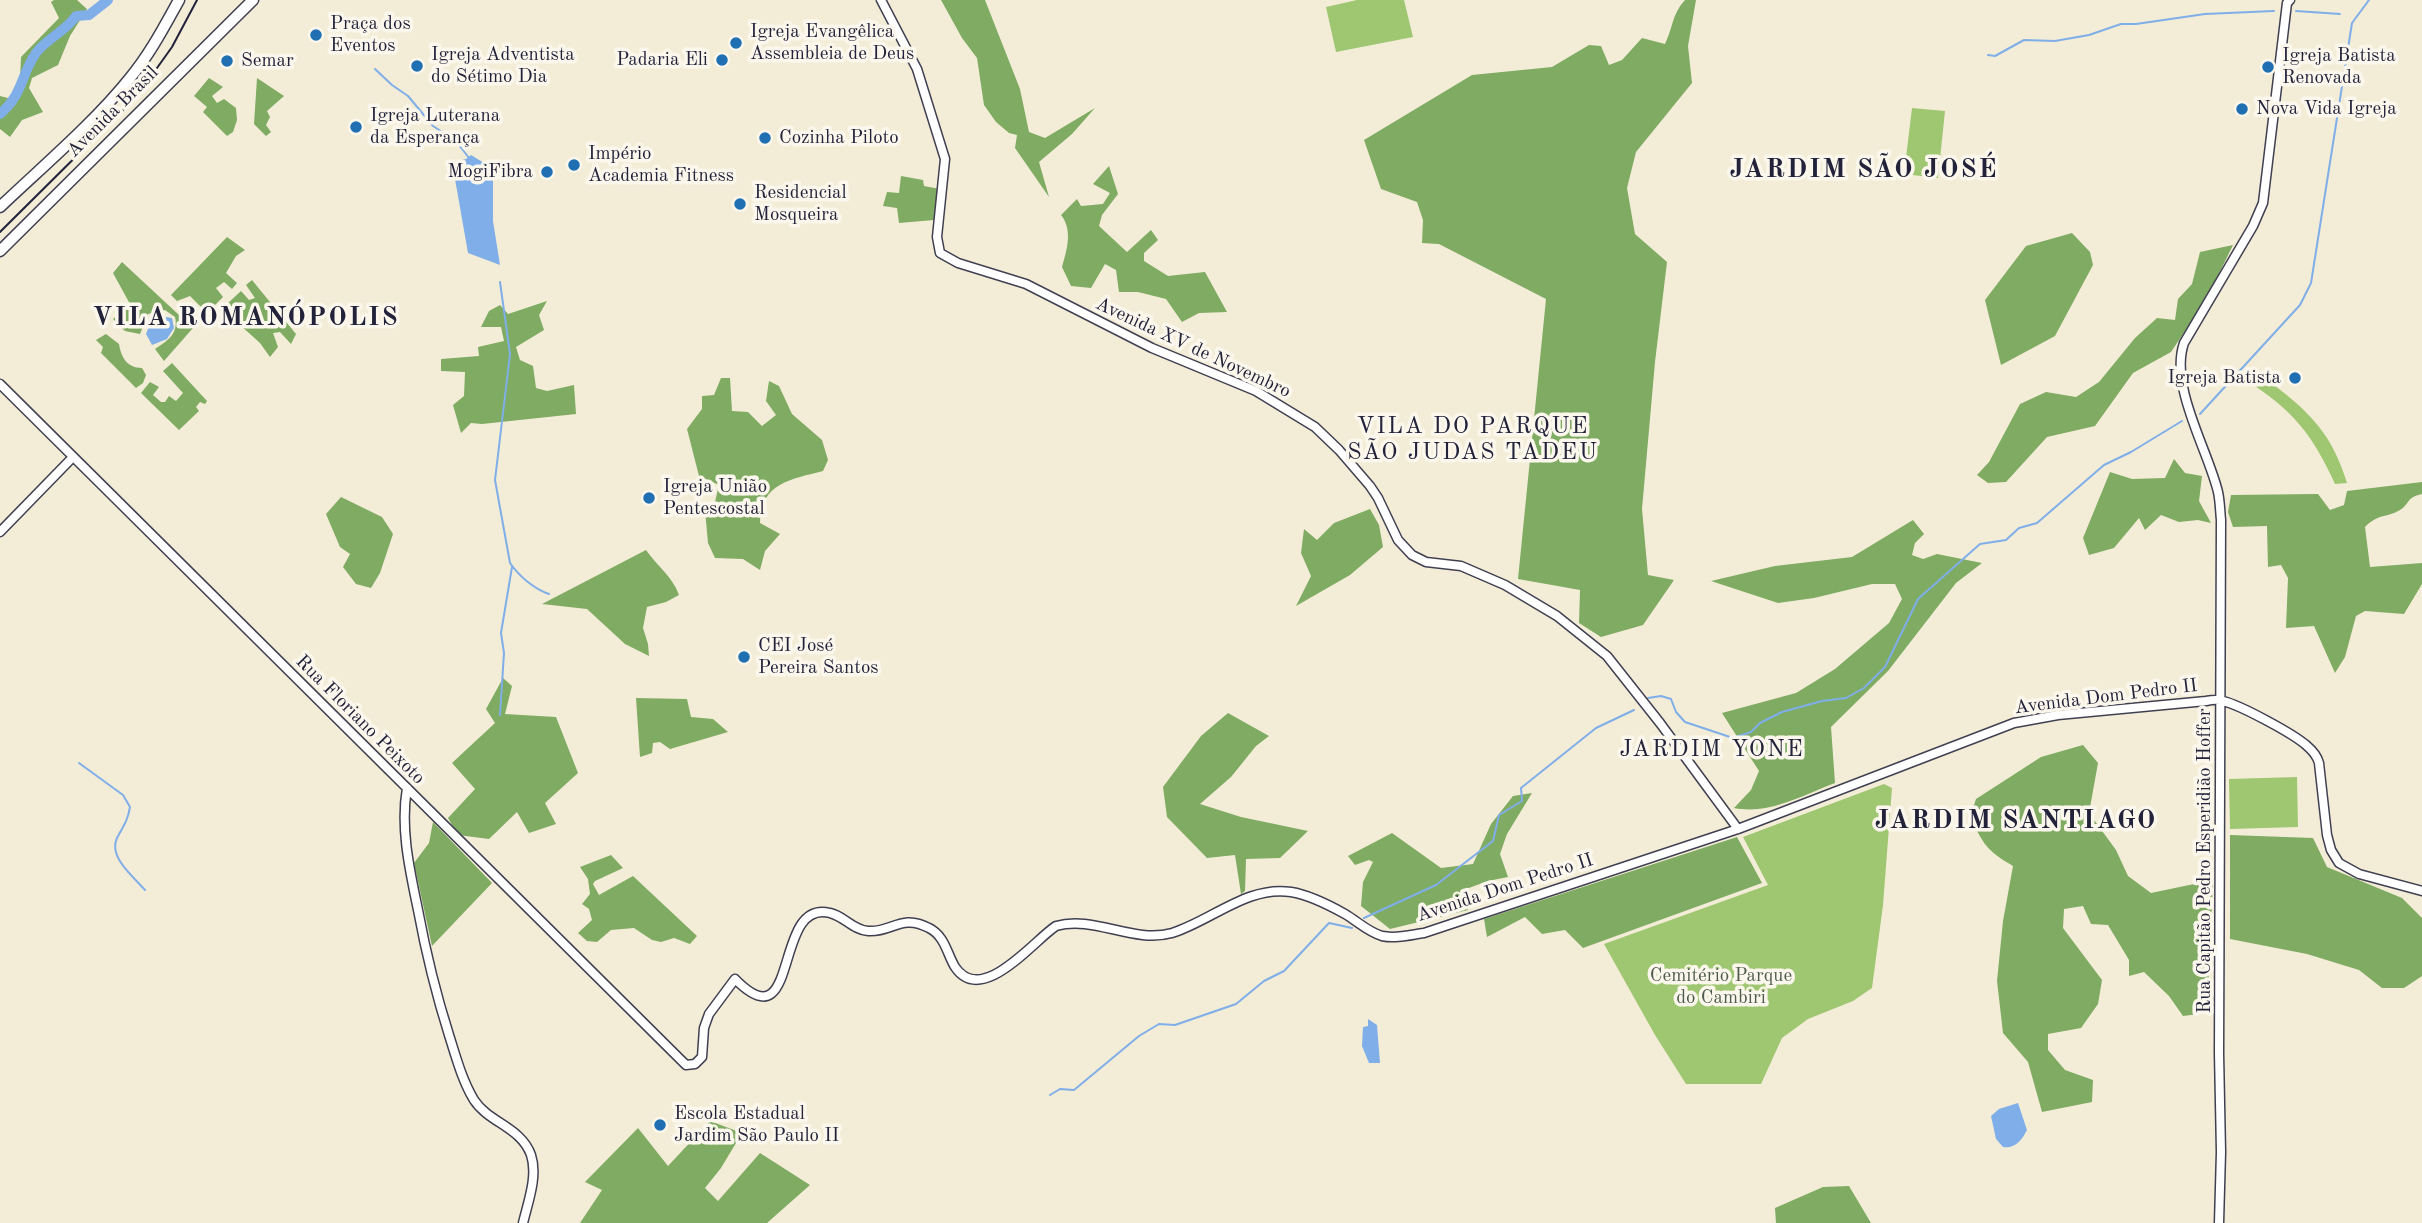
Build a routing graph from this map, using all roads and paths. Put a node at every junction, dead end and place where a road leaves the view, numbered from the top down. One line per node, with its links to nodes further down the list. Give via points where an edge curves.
1 (179, 0): 5 (main road, via 149,54 123,86)
2 (253, 0): 6 (main road, Avenida Brasil)
3 (881, 0): 12 (street, Avenida XV de Novembro, via 917,69 945,159 937,237 940,253 957,263 1026,284 1163,353 1256,391 1315,427 1370,486 1398,540 1412,555 1426,562 1461,566 1505,585 1557,616 1607,656)
4 (2290, 0): 10 (street, Rua Capitão Pedro Esperidião Hoffer, via 2263,203 2181,355 2191,414 2220,505)
5 (0, 208)
6 (0, 251)
7 (0, 384): 8 (street, Rua Floriano Peixoto)
8 (73, 457): 9 (street); 11 (street, Rua Floriano Peixoto)
9 (0, 532)
10 (2221, 700): 12 (street, Avenida Dom Pedro II, via 2014,723); 13 (street, via 2286,732 2314,753 2327,835 2339,863 2359,874); 16 (street, Rua Capitão Pedro Esperidião Hoffer)
11 (407, 788): 14 (street, Rua Floriano Peixoto, via 683,1064 701,1059 709,1014); 15 (street, via 407,859 431,979 476,1102 517,1134 531,1155 532,1187)
12 (1734, 827): 14 (street, Avenida Dom Pedro II, via 1401,937 1374,933 1302,894 1264,892 1164,934 1066,923 1056,926 999,974 975,979 959,971 941,938 928,927 903,922 869,931 835,915 816,912 798,927 775,991 755,995)
13 (2422, 891)
14 (735, 979)
15 (523, 1223)
16 (2218, 1223)

